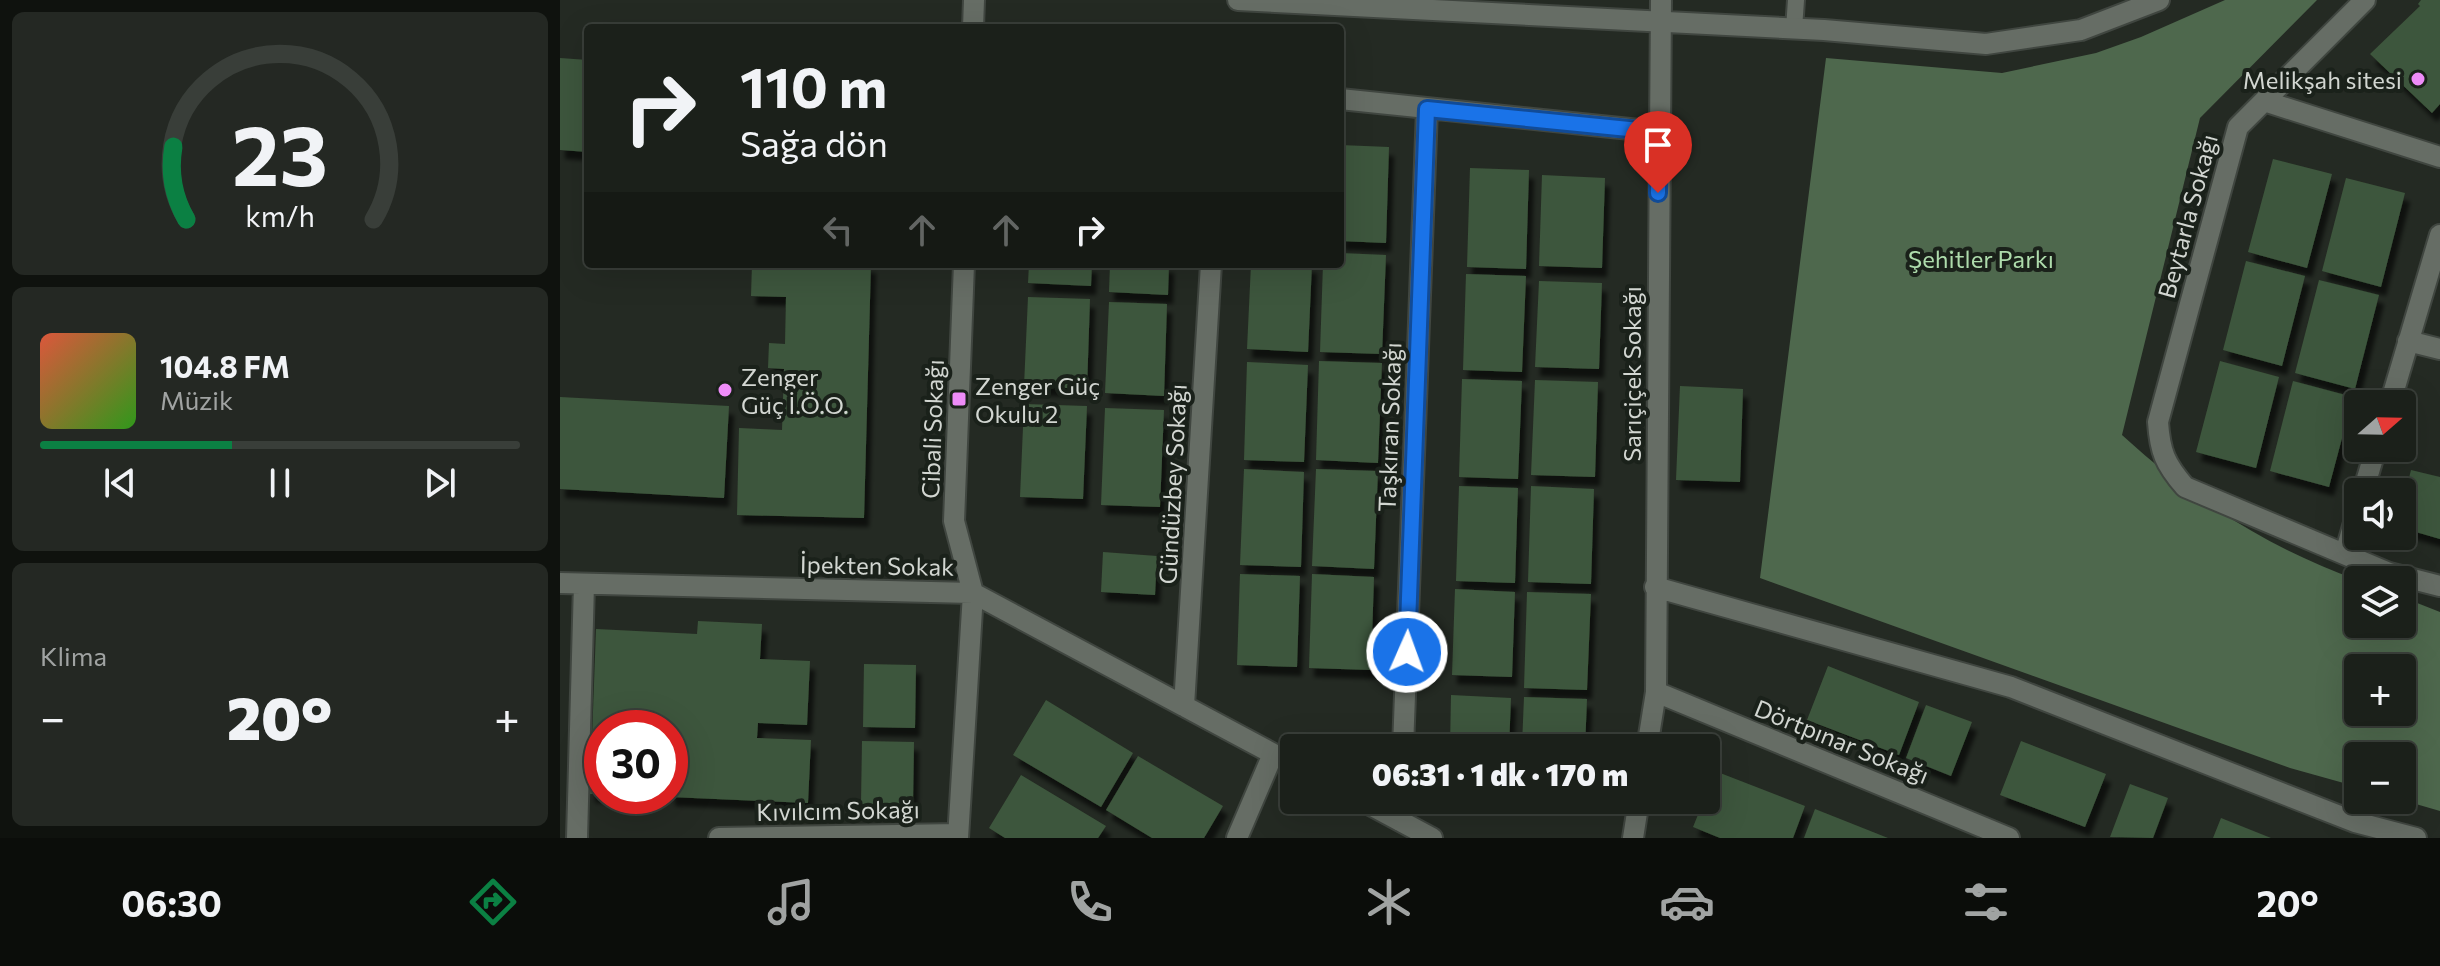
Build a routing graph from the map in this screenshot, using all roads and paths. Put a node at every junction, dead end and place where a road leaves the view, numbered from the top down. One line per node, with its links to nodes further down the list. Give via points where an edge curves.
1 (974, 0): 7 (street)
2 (1238, 0): 8 (street)
3 (1661, 0): 8 (street, Sarıçiçek Sokağı)
4 (1796, 0): 9 (lane)
5 (2159, 0): 9 (street, via 2081,30 1986,44)
6 (2365, 0): 11 (street, Beytarla Sokağı)
7 (973, 24)
8 (1661, 24): 9 (street); 13 (street, Sarıçiçek Sokağı)
9 (1794, 29)
10 (1344, 99): 12 (street)
11 (2264, 101): 14 (street); 22 (street, Beytarla Sokağı, via 2238,127 2158,422 2160,446 2169,469 2185,487)
12 (1427, 109): 13 (street); 30 (street, Taşkıran Sokağı)
13 (1659, 132): 26 (street, Sarıçiçek Sokağı)
14 (2440, 157)
15 (2440, 235): 18 (street)
16 (964, 268): 27 (street, Cibali Sokağı, via 954,521)
17 (1211, 268): 29 (street, Gündüzbey Sokağı)
18 (2408, 341): 19 (street); 20 (street)
19 (2440, 349)
20 (2394, 390)
21 (2346, 550): 22 (street)
22 (2345, 554): 25 (street)
23 (560, 583): 24 (street, İpekten Sokak)
24 (584, 584): 27 (street, İpekten Sokak); 39 (street)
25 (2440, 586)
26 (1655, 587): 28 (street, Sarıçiçek Sokağı); 45 (street, via 2011,687 2355,822)
27 (973, 593): 29 (street, İpekten Sokak); 38 (street, Cibali Sokağı)
28 (1656, 692): 31 (street, Sarıçiçek Sokağı); 44 (street, Dörtpınar Sokağı)
29 (1184, 706): 32 (street, İpekten Sokak)
30 (1404, 734)
31 (1649, 734)
32 (1273, 754): 33 (street, İpekten Sokak); 41 (street)
33 (1280, 758)
34 (1387, 814): 37 (street)
35 (1400, 814): 37 (street)
36 (1637, 814): 43 (street)
37 (1400, 821): 42 (street)
38 (958, 836): 40 (street, Kıvılcım Sokağı)
39 (577, 838)
40 (719, 838)
41 (1237, 838)
42 (1432, 838)
43 (1633, 838)
44 (2009, 838)
45 (2416, 838)

